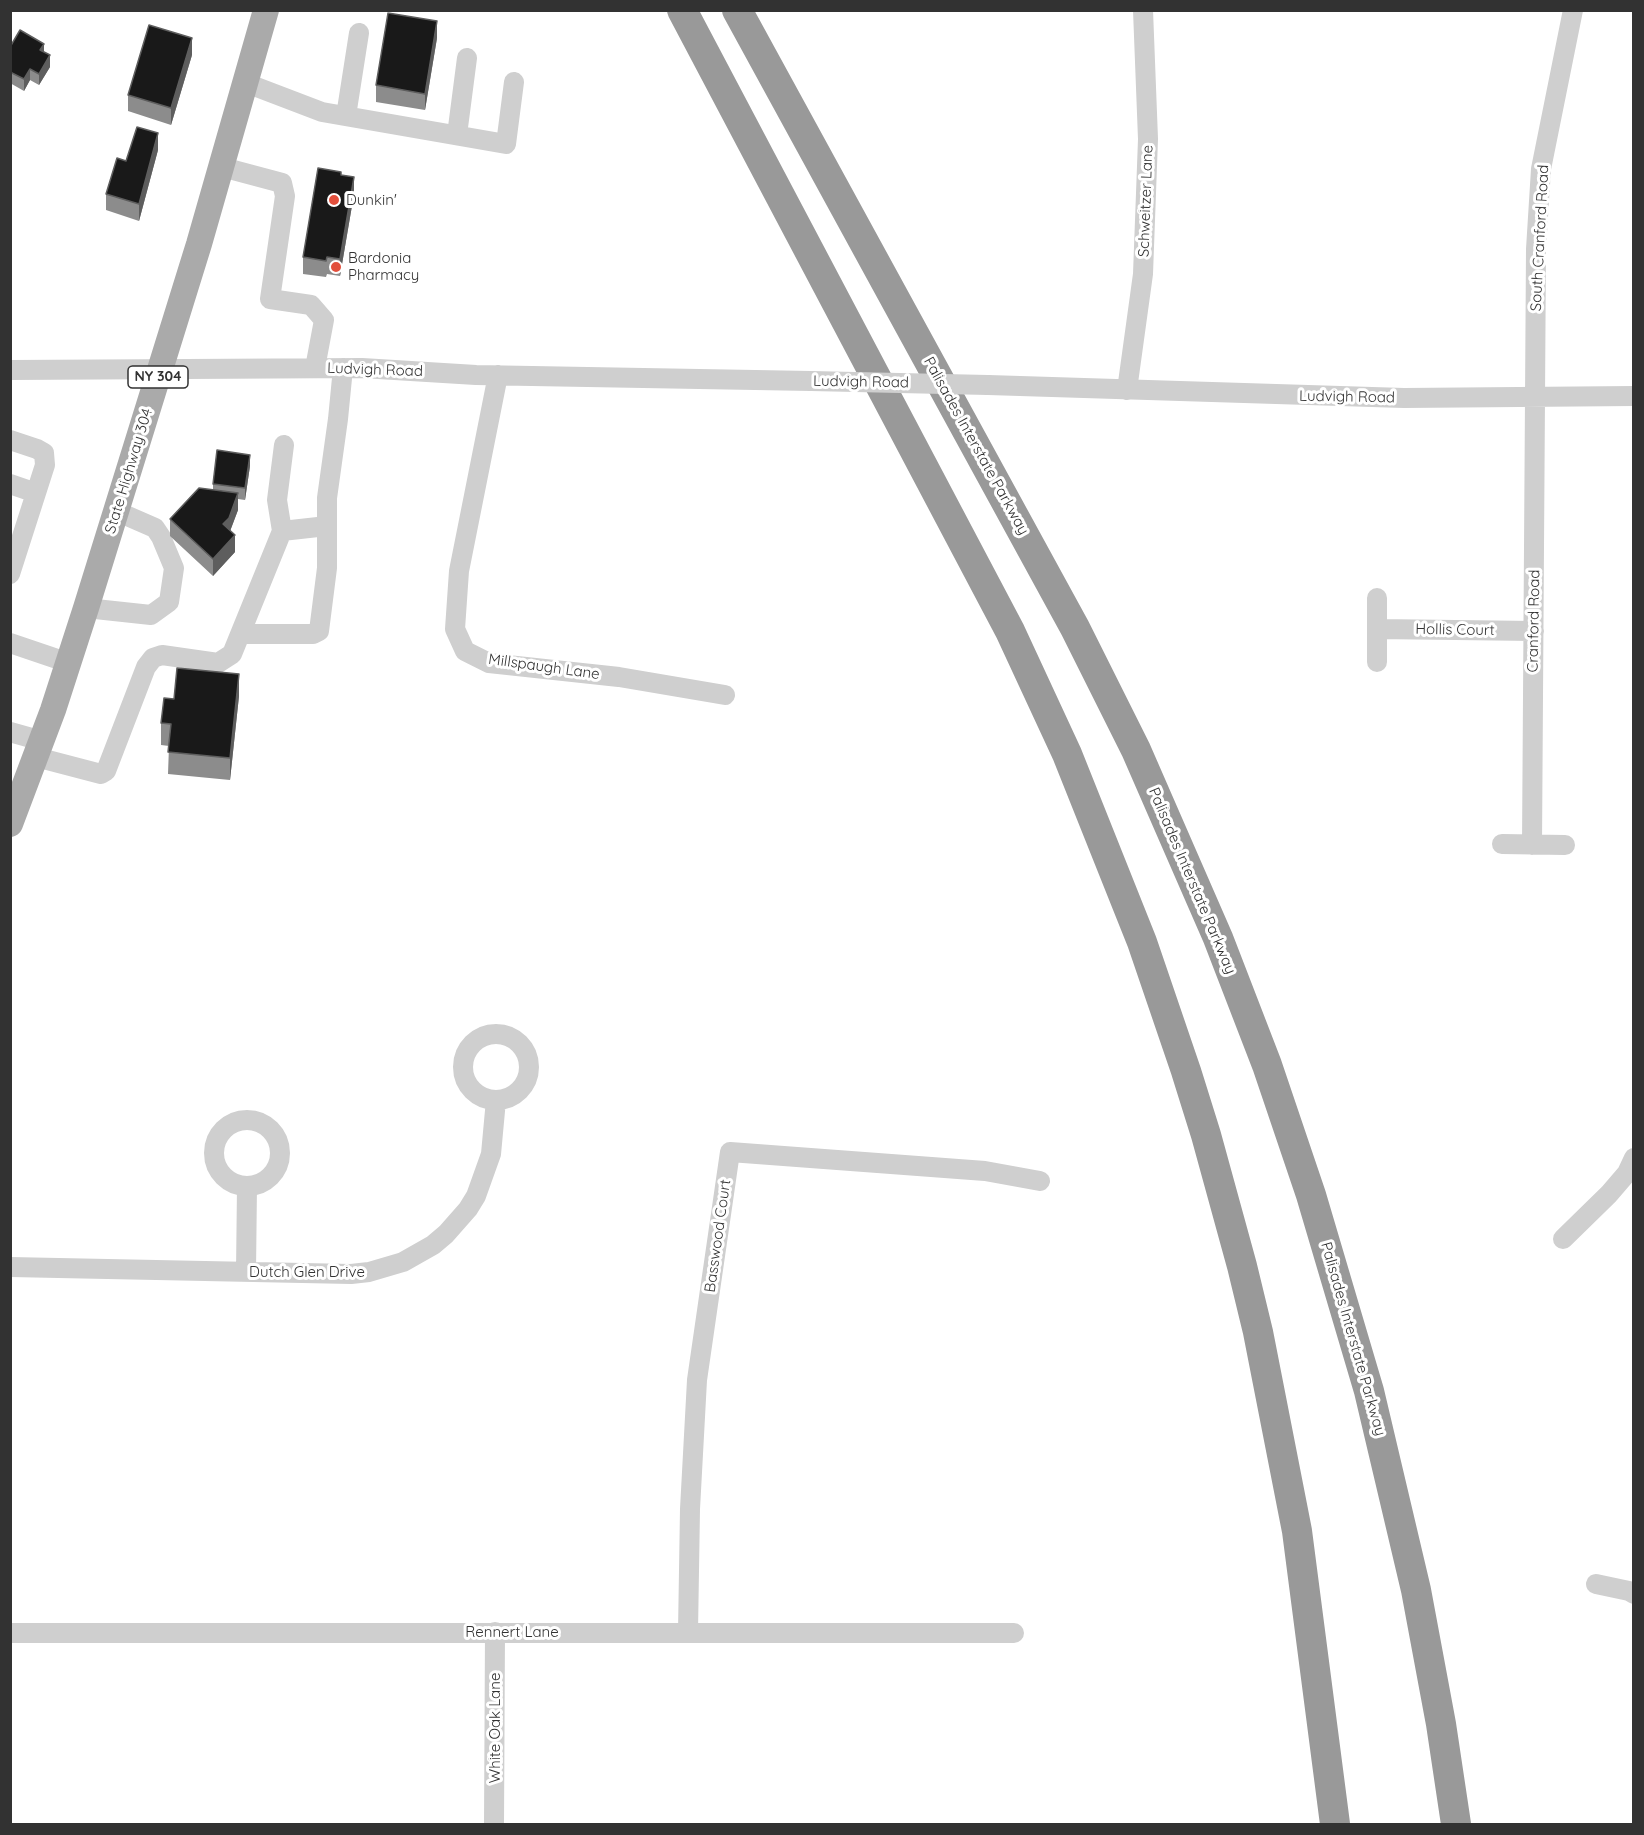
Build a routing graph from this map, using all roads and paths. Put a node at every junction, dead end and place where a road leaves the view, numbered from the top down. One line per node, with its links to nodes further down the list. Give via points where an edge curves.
1 (266, 10): 9 (main road, State Highway 304 / NY 304)
2 (682, 10): 58 (highway, via 1010,631 1067,754 1142,942 1206,1135 1258,1332 1298,1542)
3 (737, 10): 59 (highway, Palisades Interstate Parkway, via 1075,628 1155,792 1222,949 1311,1194 1369,1391 1418,1601)
4 (1143, 10): 18 (street, Schweitzer Lane, via 1148,139 1143,274)
5 (1573, 10): 20 (street, South Cranford Road, via 1541,169 1536,249)
6 (359, 33): 10 (street)
7 (467, 58): 11 (street)
8 (514, 82): 11 (street, via 506,144)
9 (246, 83): 10 (street, via 322,112); 12 (main road, State Highway 304 / NY 304)
10 (346, 116): 11 (street)
11 (457, 135)
12 (222, 167): 13 (street, via 282,183 285,196 270,299 311,305 324,320); 15 (main road, State Highway 304 / NY 304)
13 (315, 368): 14 (street, Ludvigh Road); 15 (street, Ludvigh Road)
14 (343, 368): 17 (street, Ludvigh Road); 26 (street)
15 (161, 369): 16 (street, Ludvigh Road); 25 (main road, State Highway 304 / NY 304)
16 (10, 370)
17 (498, 375): 18 (street, Ludvigh Road, bridge); 37 (street, Millspaugh Lane, via 459,571 455,629 465,651 489,663 637,680)
18 (1127, 390): 20 (street, Ludvigh Road, via 1392,398)
19 (1634, 396): 20 (street, Ludvigh Road)
20 (1536, 397): 32 (street, Cranford Road)
21 (10, 440): 24 (street, via 44,453 45,465)
22 (284, 446): 27 (street, via 277,500)
23 (10, 484): 24 (street)
24 (36, 493): 28 (street)
25 (116, 512): 30 (main road, State Highway 304 / NY 304); 30 (street, via 155,528 161,537 174,568 169,602 151,615)
26 (327, 526): 27 (street); 33 (street, via 327,568 317,633)
27 (282, 531): 33 (street)
28 (10, 574)
29 (1377, 598): 31 (street)
30 (86, 608): 36 (main road, State Highway 304 / NY 304)
31 (1377, 629): 32 (street, Hollis Court); 35 (street)
32 (1534, 631): 42 (street, Cranford Road)
33 (241, 634): 39 (street, via 232,654 218,663 162,655 153,658 146,667 106,771 101,774)
34 (10, 643): 36 (street)
35 (1377, 662)
36 (69, 663): 39 (main road, State Highway 304 / NY 304)
37 (725, 695)
38 (10, 732): 39 (street)
39 (39, 749): 40 (main road, State Highway 304 / NY 304)
40 (10, 824)
41 (1502, 844): 42 (street)
42 (1532, 845): 43 (street)
43 (1564, 845)
44 (496, 1100): 50 (street, Dutch Glen Drive, via 494,1139 482,1183 468,1209 433,1245 403,1262 369,1272)
45 (1634, 1158): 48 (street, via 1628,1173)
46 (1040, 1181): 54 (street, Basswood Court, via 985,1172 730,1152 698,1380)
47 (247, 1186): 50 (street)
48 (1563, 1239)
49 (10, 1267): 50 (street, Dutch Glen Drive)
50 (246, 1272)
51 (1596, 1584): 52 (street)
52 (1634, 1594)
53 (495, 1632): 54 (street, Rennert Lane); 55 (street, Rennert Lane); 57 (street, White Oak Lane)
54 (688, 1632): 56 (street, Rennert Lane)
55 (10, 1633)
56 (1014, 1633)
57 (495, 1824)
58 (1335, 1824)
59 (1456, 1824)

